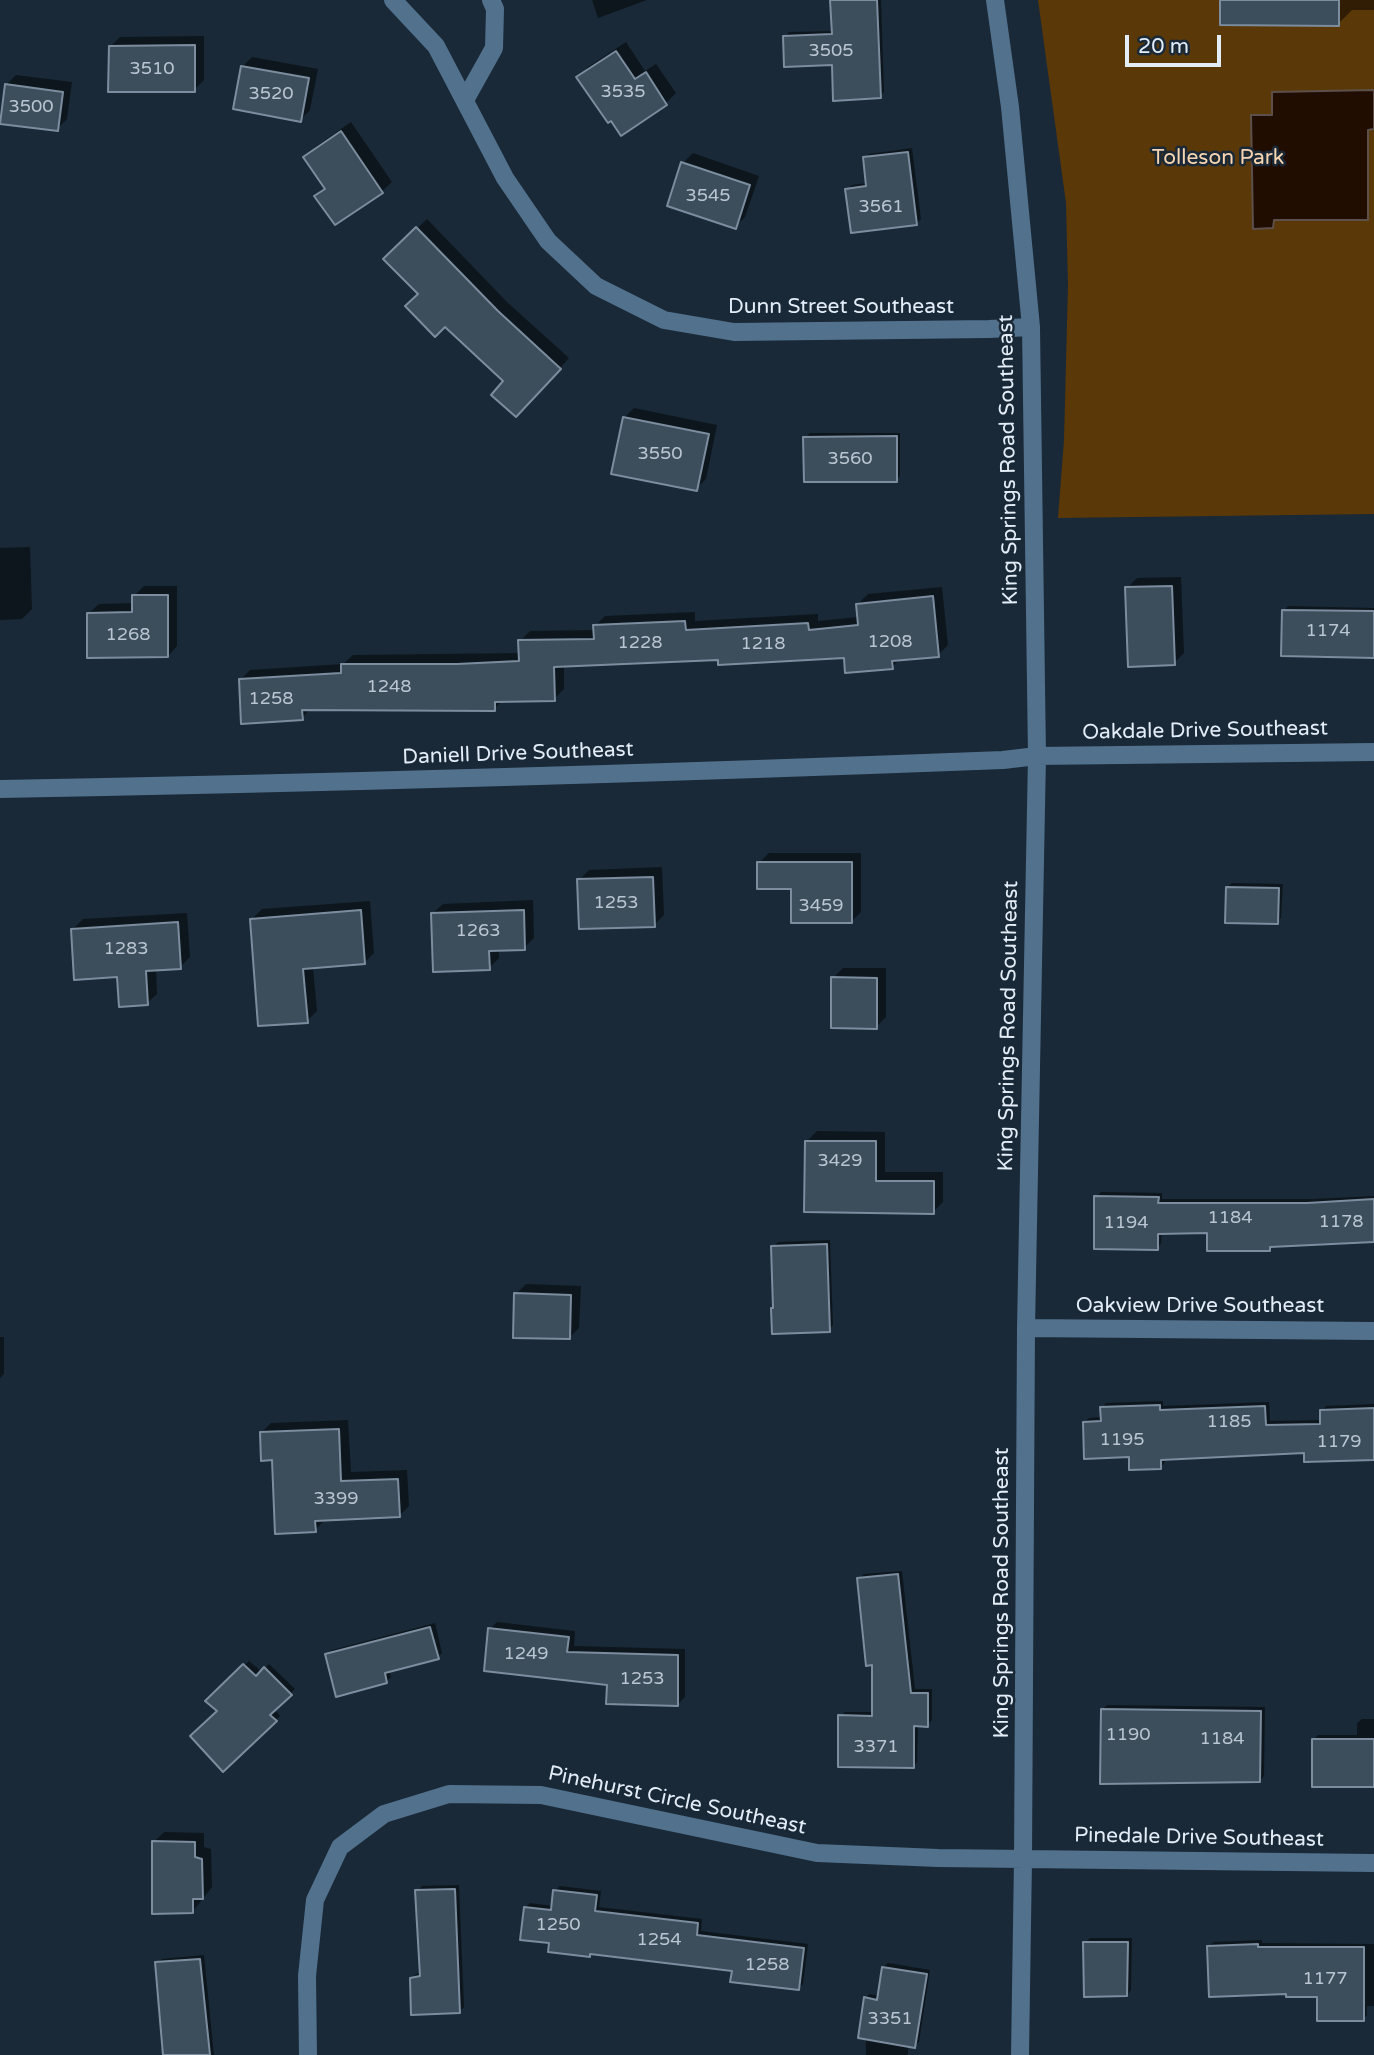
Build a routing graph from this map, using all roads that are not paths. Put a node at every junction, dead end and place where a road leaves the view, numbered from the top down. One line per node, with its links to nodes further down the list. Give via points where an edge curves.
1 (393, 0): 4 (street, Dunn Street Southeast, via 436,46)
2 (491, 0): 4 (street, via 494,48)
3 (995, 0): 5 (street, King Springs Road Southeast)
4 (465, 100): 5 (street, Dunn Street Southeast, via 505,178 548,241 596,286 664,320 734,332)
5 (1031, 327): 7 (street, King Springs Road Southeast)
6 (1374, 752): 7 (street, Oakdale Drive Southeast)
7 (1037, 756): 8 (street, Daniell Drive Southeast, via 686,772); 9 (street, King Springs Road Southeast)
8 (0, 789)
9 (1026, 1328): 10 (street, Oakview Drive Southeast); 11 (street, King Springs Road Southeast)
10 (1374, 1331)
11 (1023, 1859): 12 (street, Pinedale Drive Southeast); 13 (street, Pinehurst Circle Southeast, via 817,1853 541,1795 449,1794 384,1814 340,1847 315,1900 307,1976); 14 (street, King Springs Road Southeast)
12 (1374, 1863)
13 (308, 2055)
14 (1020, 2055)

